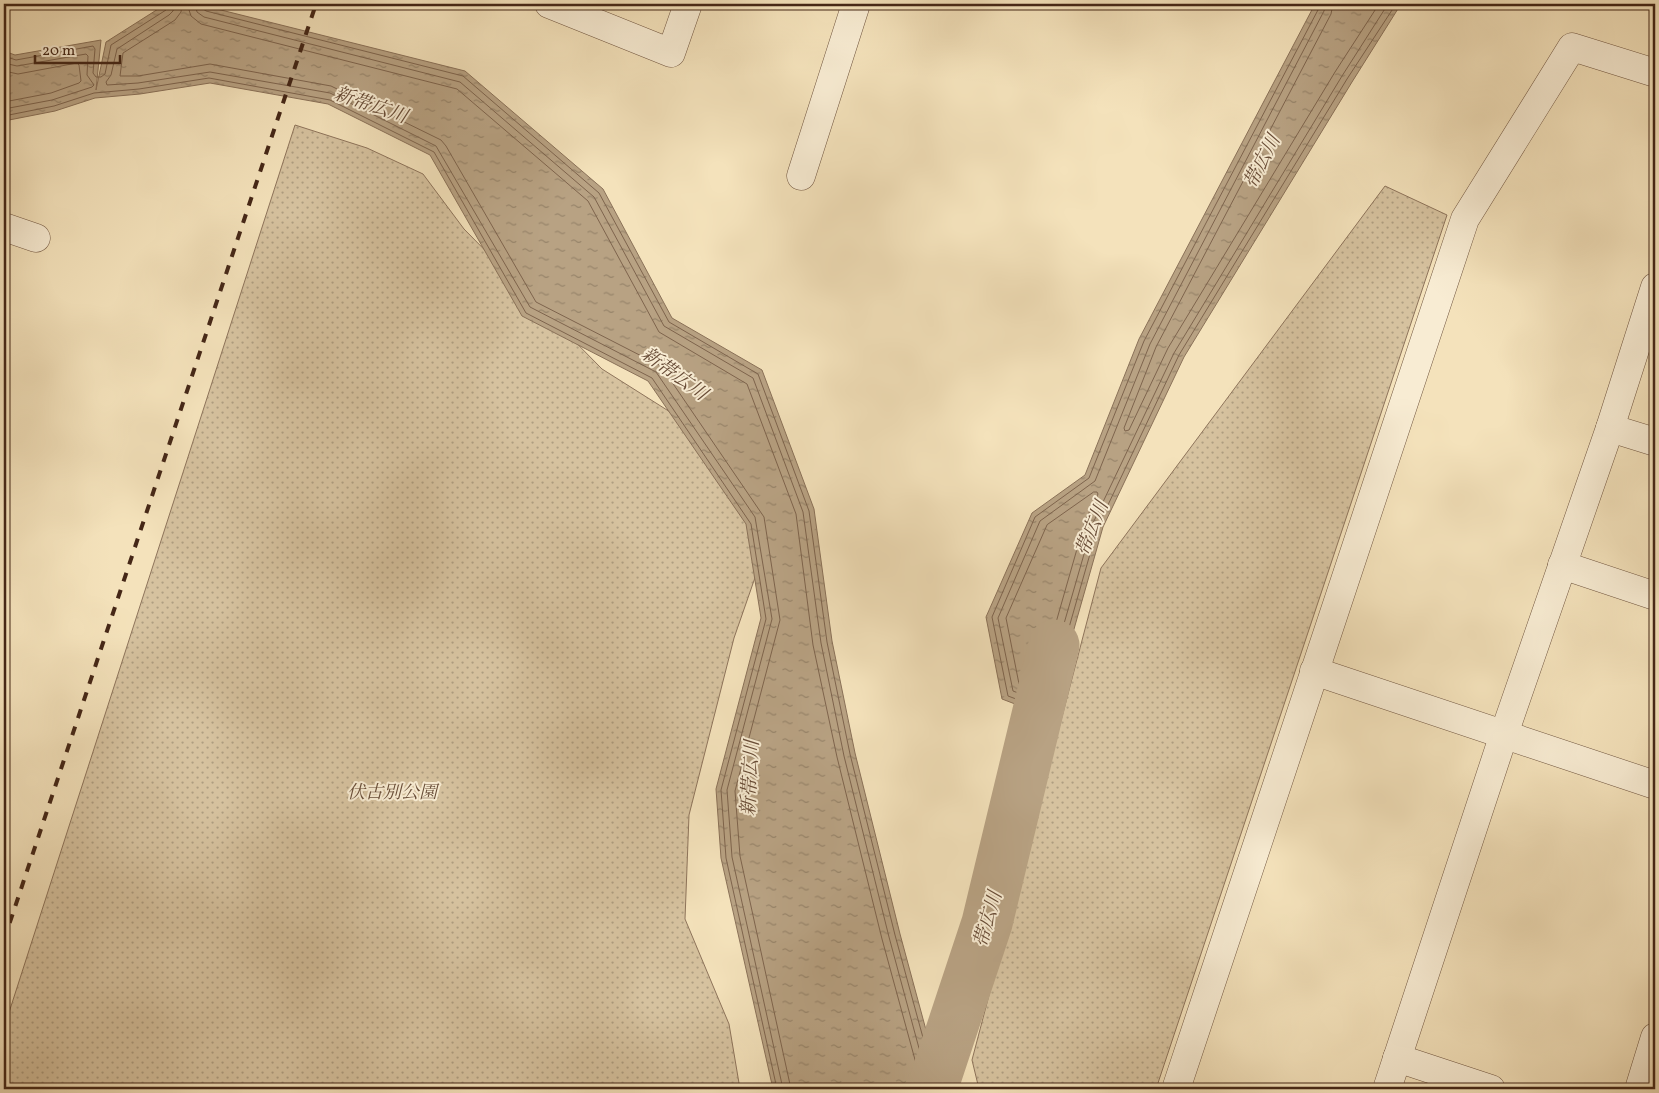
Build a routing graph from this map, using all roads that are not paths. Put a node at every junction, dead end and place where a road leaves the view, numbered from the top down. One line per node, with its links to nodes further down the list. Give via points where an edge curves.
1 (549, 4): 2 (street, via 671,53)
2 (688, 4)
3 (856, 4): 5 (street)
4 (1655, 73): 13 (street, via 1572,47 1464,219)
5 (801, 176)
6 (4, 227): 7 (street)
7 (36, 238)
8 (1655, 288): 9 (street)
9 (1610, 428): 10 (street); 11 (street)
10 (1655, 442)
11 (1562, 566): 12 (street); 14 (street)
12 (1655, 596)
13 (1314, 672): 14 (street); 18 (street)
14 (1504, 734): 15 (street); 17 (street)
15 (1655, 785)
16 (1655, 1037): 21 (street)
17 (1397, 1058): 19 (street); 20 (street)
18 (1176, 1089)
19 (1387, 1089)
20 (1490, 1089)
21 (1638, 1089)

